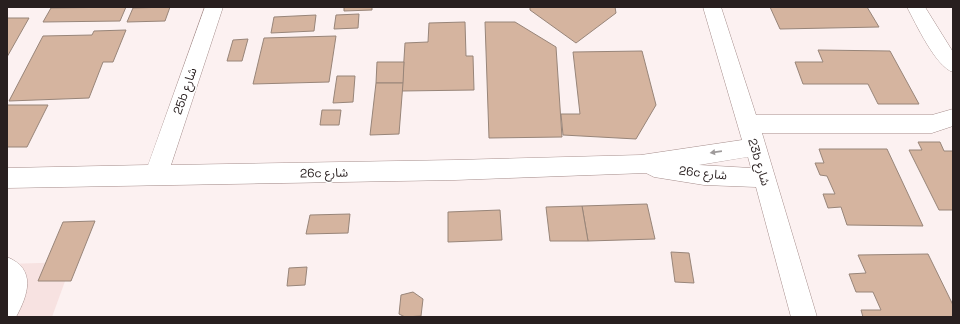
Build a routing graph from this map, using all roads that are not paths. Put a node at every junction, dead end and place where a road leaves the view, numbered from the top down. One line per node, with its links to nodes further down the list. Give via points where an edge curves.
1 (214, 7): 9 (street, 25b شارع)
2 (712, 7): 6 (street, 23b شارع)
3 (916, 7): 4 (street, via 944,55)
4 (953, 64)
5 (953, 117): 6 (street, via 932,124)
6 (748, 124): 7 (street, 23b شارع)
7 (755, 147): 8 (street, 26c شارع, one-way to 8); 11 (street, 23b شارع)
8 (641, 164): 9 (street, 26c شارع); 11 (street, 26c شارع, via 697,174)
9 (156, 175): 10 (street, 26c شارع)
10 (7, 178)
11 (765, 178): 14 (street, 23b شارع)
12 (7, 269): 13 (street, via 16,280 16,287)
13 (7, 306)
14 (804, 317)

